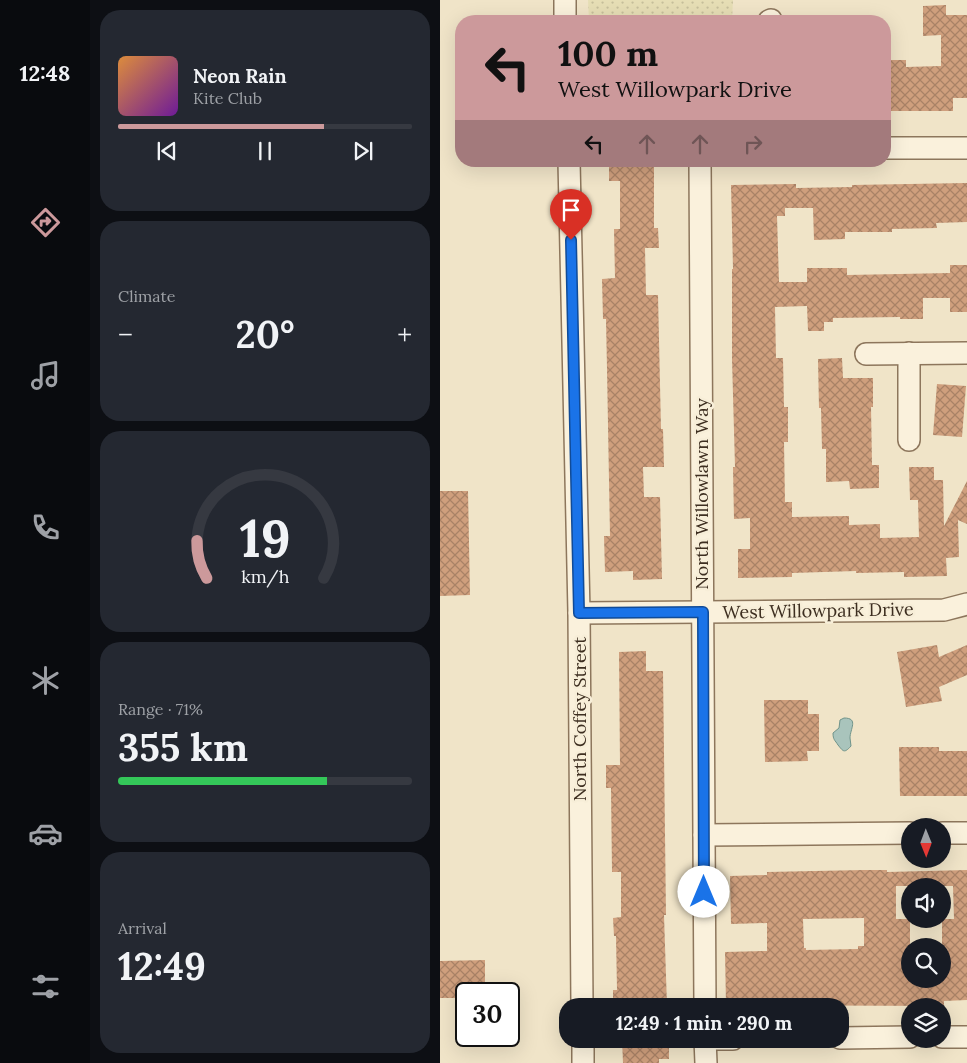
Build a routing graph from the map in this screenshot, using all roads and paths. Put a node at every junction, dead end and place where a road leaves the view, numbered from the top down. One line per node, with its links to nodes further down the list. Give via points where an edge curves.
1 (565, 0): 2 (street)
2 (566, 15)
3 (891, 148): 4 (street)
4 (967, 148)
5 (570, 167): 13 (street, North Coffey Street)
6 (700, 167): 12 (street, North Willowlawn Way)
7 (909, 353): 8 (street); 9 (street); 10 (street)
8 (967, 353)
9 (866, 354)
10 (909, 440)
11 (967, 604): 12 (street, West Willowpark Drive, via 944,610)
12 (703, 612): 13 (street, West Willowpark Drive); 17 (street, North Willowlawn Way)
13 (579, 613): 18 (street, North Coffey Street)
14 (951, 833): 15 (street)
15 (967, 833)
16 (901, 834): 17 (street)
17 (704, 835): 19 (street, North Willowlawn Way)
18 (582, 998)
19 (705, 998)
20 (901, 1037): 23 (street)
21 (951, 1037): 22 (street)
22 (967, 1037)
23 (849, 1038)
24 (582, 1048): 26 (street)
25 (705, 1048): 27 (street)
26 (583, 1063)
27 (706, 1063)

